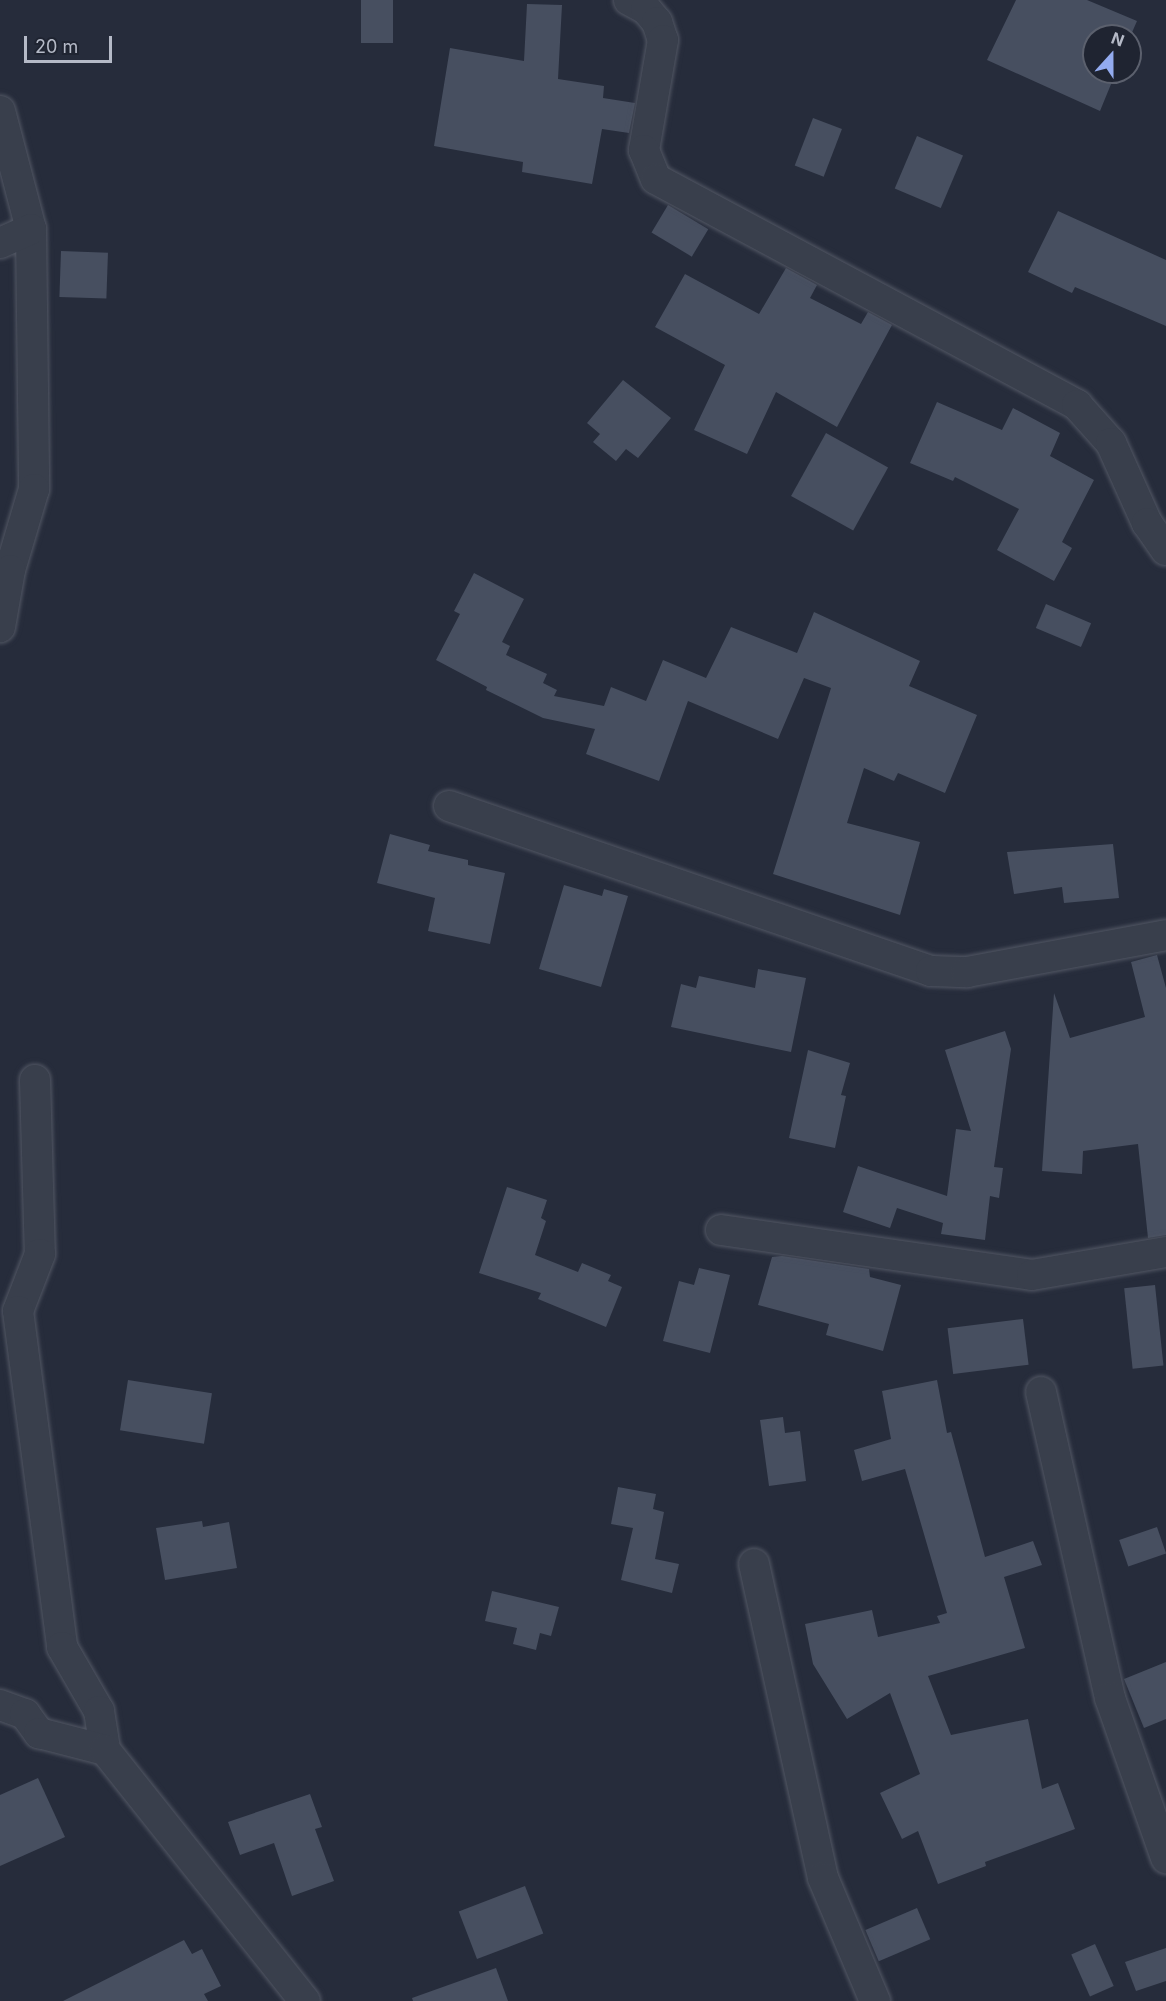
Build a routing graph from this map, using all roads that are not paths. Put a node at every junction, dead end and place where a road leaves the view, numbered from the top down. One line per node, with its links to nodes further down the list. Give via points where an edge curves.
1 (628, 0): 5 (street, via 651,15 663,40 644,150 656,179 1077,405 1111,443 1147,523)
2 (0, 111): 3 (street)
3 (31, 229): 4 (street); 6 (street, via 34,489 10,570)
4 (0, 243)
5 (1166, 550)
6 (0, 627)
7 (449, 806): 8 (street, via 931,971 967,972)
8 (1166, 935)
9 (34, 1080): 15 (street, via 40,1254 18,1311 62,1647 99,1711)
10 (721, 1230): 11 (street, via 1032,1275)
11 (1166, 1252)
12 (1041, 1392): 16 (street, via 1110,1698)
13 (754, 1564): 18 (street, via 823,1878)
14 (0, 1705): 15 (street, via 25,1714 39,1733)
15 (105, 1750): 17 (street)
16 (1166, 1858)
17 (305, 2001)
18 (875, 2001)

